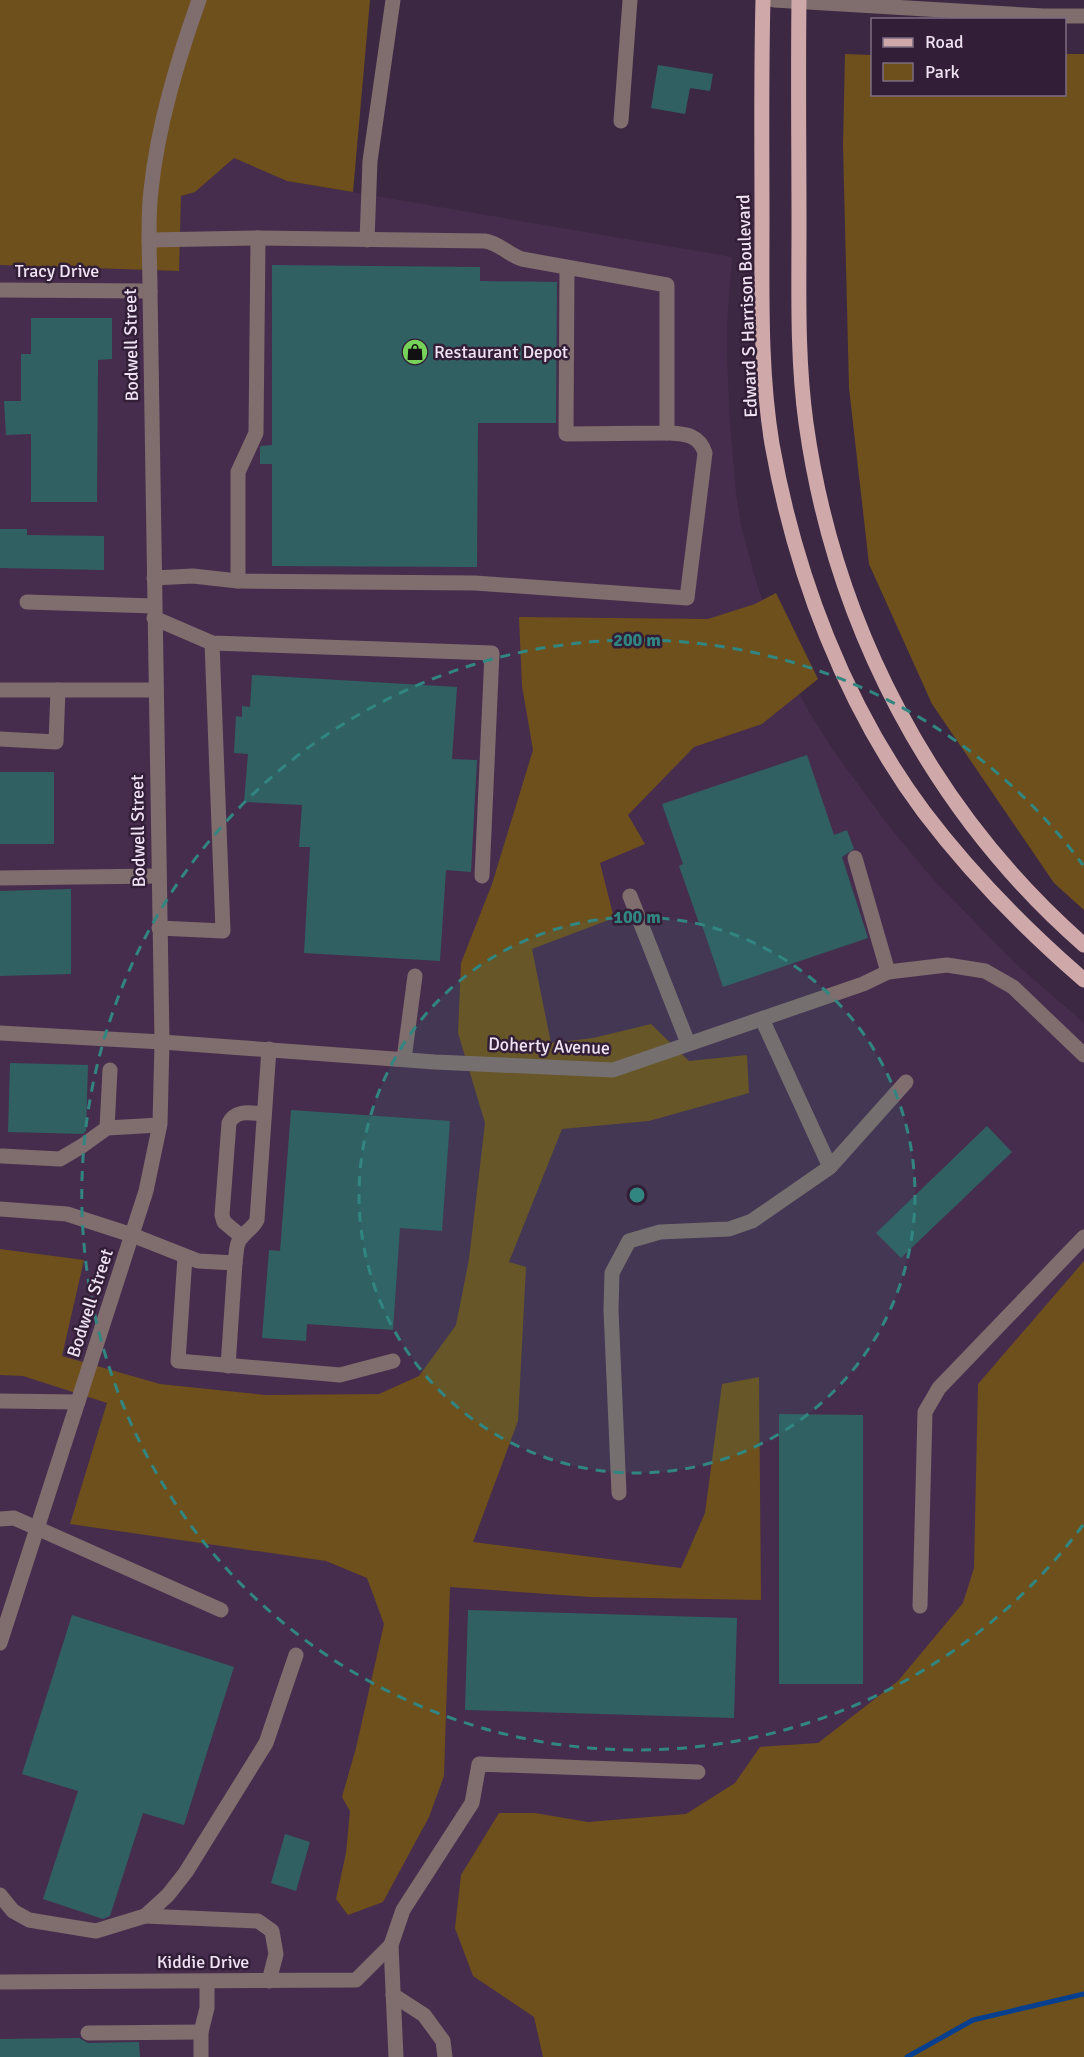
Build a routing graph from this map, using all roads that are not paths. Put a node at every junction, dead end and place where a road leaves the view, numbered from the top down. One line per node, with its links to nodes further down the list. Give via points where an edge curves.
1 (199, 0): 10 (street, Bodwell Street, via 163,118 151,192)
2 (393, 0): 11 (street, via 370,160)
3 (630, 0): 8 (street)
4 (763, 0): 34 (main road, Edward S Harrison Boulevard, via 765,374 772,442 803,570 854,696 922,810 1010,912)
5 (774, 0): 6 (street)
6 (799, 1): 7 (street); 31 (main road, via 800,354 817,488 833,552 881,677 912,736 968,820 1033,896)
7 (1084, 16)
8 (621, 121)
9 (258, 238): 10 (street); 11 (street); 17 (street, via 256,434 238,472)
10 (150, 240): 14 (street, Bodwell Street)
11 (367, 240): 12 (street, via 485,241 522,259)
12 (567, 268): 15 (street, via 667,285); 15 (street, via 566,434)
13 (0, 290): 14 (street, Tracy Drive)
14 (150, 291): 16 (street, Bodwell Street)
15 (667, 433): 17 (street, via 695,437 705,453 687,598 475,583)
16 (154, 578): 17 (street, via 193,576); 19 (street, Bodwell Street)
17 (238, 581)
18 (27, 602): 19 (street)
19 (154, 612): 20 (street); 23 (street, Bodwell Street)
20 (212, 643): 27 (street, via 492,653); 30 (street, via 223,931)
21 (0, 690): 22 (street)
22 (58, 690): 23 (street); 24 (street, via 56,742)
23 (156, 690): 26 (street, Bodwell Street)
24 (0, 739)
25 (855, 858): 32 (street)
26 (158, 876): 28 (street); 30 (street, Bodwell Street)
27 (482, 876)
28 (0, 878)
29 (630, 896): 38 (street)
30 (159, 928): 37 (street, Bodwell Street)
31 (1084, 945)
32 (888, 972): 35 (street, Doherty Avenue); 40 (street, Doherty Avenue, via 947,964 985,971 1013,987)
33 (415, 976): 41 (street)
34 (1084, 980)
35 (762, 1019): 38 (street, Doherty Avenue); 48 (street)
36 (0, 1033): 37 (street, Doherty Avenue)
37 (162, 1042): 39 (street, Doherty Avenue); 45 (street, Bodwell Street)
38 (688, 1043): 41 (street, Doherty Avenue, via 614,1070)
39 (269, 1049): 41 (street, Doherty Avenue); 44 (street)
40 (1084, 1055)
41 (404, 1059)
42 (110, 1070): 46 (street)
43 (906, 1082): 48 (street)
44 (264, 1114): 51 (street, via 257,1220); 51 (street, via 239,1113 229,1122 222,1215 224,1222)
45 (159, 1125): 46 (street); 50 (street, Bodwell Street, via 152,1169)
46 (107, 1128): 47 (street, via 60,1159)
47 (2, 1156)
48 (830, 1167): 59 (street, via 740,1226 660,1232 629,1241 612,1273 610,1310)
49 (0, 1209): 50 (street, via 67,1214)
50 (132, 1235): 53 (street); 58 (street, Bodwell Street)
51 (242, 1237): 54 (street)
52 (1084, 1237): 62 (street, via 939,1388 925,1412)
53 (185, 1257): 54 (street); 56 (street, via 178,1361)
54 (235, 1263): 56 (street)
55 (393, 1361): 56 (street, via 340,1375)
56 (228, 1366)
57 (0, 1401): 58 (street)
58 (78, 1402): 61 (street, Bodwell Street)
59 (619, 1493)
60 (0, 1519): 61 (street, via 14,1518)
61 (37, 1529): 63 (street); 64 (street, Bodwell Street)
62 (920, 1606)
63 (221, 1610)
64 (0, 1643)
65 (296, 1655): 68 (street, via 266,1743 186,1872)
66 (698, 1772): 69 (street, via 479,1764 472,1803 403,1910)
67 (0, 1895): 68 (street, via 13,1911 29,1920 96,1931)
68 (145, 1916): 70 (street, via 258,1921 272,1931 276,1953)
69 (391, 1945): 70 (street, Kiddie Drive, via 356,1980); 73 (street)
70 (269, 1981): 72 (street, Kiddie Drive)
71 (0, 1982): 72 (street, Kiddie Drive)
72 (207, 1982): 74 (street, via 207,2008)
73 (393, 1995): 77 (street); 78 (street, via 424,2015 443,2041)
74 (201, 2032): 75 (street); 76 (street)
75 (88, 2033)
76 (201, 2057)
77 (396, 2057)
78 (445, 2057)

